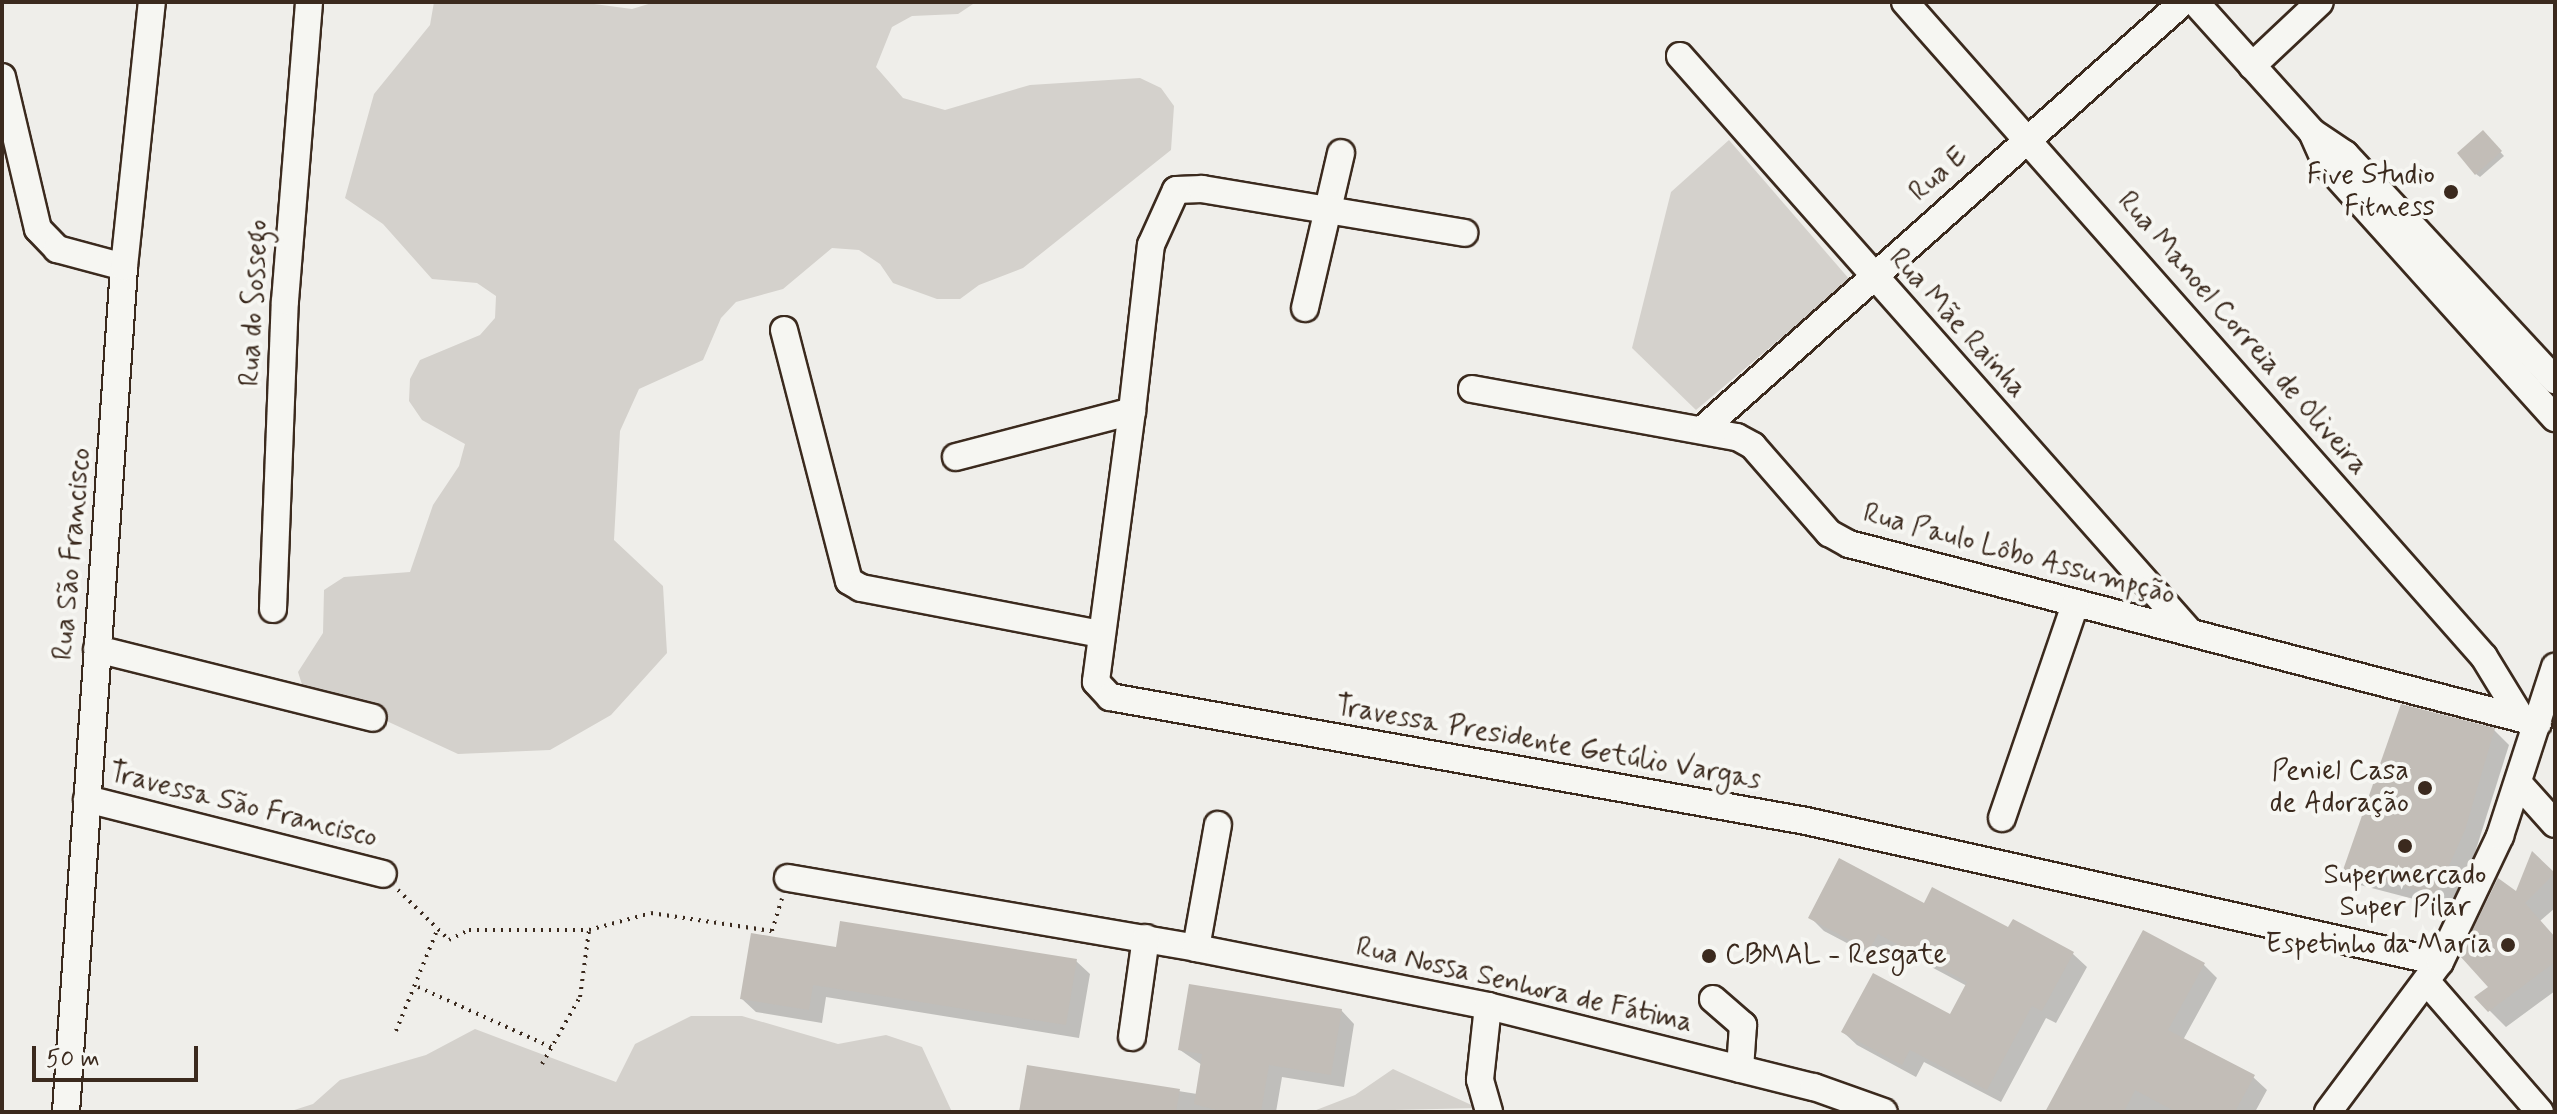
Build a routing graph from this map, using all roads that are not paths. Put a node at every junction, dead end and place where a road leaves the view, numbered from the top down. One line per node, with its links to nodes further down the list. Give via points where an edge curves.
1 (152, 2): 16 (street, Rua São Francisco)
2 (309, 2): 26 (street, Rua do Sossego, via 285,301)
3 (1905, 2): 12 (street, Rua Manoel Correia de Oliveira)
4 (2183, 2): 12 (street, Rua E)
5 (2195, 2): 8 (street)
6 (2320, 2): 8 (street)
7 (1680, 56): 17 (street, Rua Mãe Rainha)
8 (2252, 66): 11 (street)
9 (2, 77): 10 (street)
10 (8, 125): 16 (street, via 44,238 72,255)
11 (2312, 132): 20 (street, via 2345,154); 23 (street, via 2326,164)
12 (2028, 140): 17 (street, Rua E); 33 (street, Rua Manoel Correia de Oliveira, via 2484,657)
13 (1341, 153): 14 (street)
14 (1326, 211): 15 (street); 18 (street); 22 (street, Travessa Presidente Getúlio Vargas, via 1202,189 1176,190 1151,245)
15 (1464, 233)
16 (124, 267): 30 (street, Rua São Francisco)
17 (1871, 277): 24 (street, Rua E); 28 (street, Rua Mãe Rainha)
18 (1305, 308)
19 (784, 330): 29 (street, via 849,581 861,588)
20 (2555, 380)
21 (1472, 389): 24 (street, Rua Paulo Lôbo Assumpção)
22 (1132, 411): 25 (street); 29 (street, Travessa Presidente Getúlio Vargas)
23 (2555, 418)
24 (1703, 429): 27 (street, Rua Paulo Lôbo Assumpção, via 1753,446 1829,533 1849,544)
25 (956, 457)
26 (273, 609)
27 (2072, 613): 28 (street, Rua Paulo Lôbo Assumpção); 36 (street)
28 (2190, 632): 33 (street, Rua Paulo Lôbo Assumpção)
29 (1101, 634): 43 (street, Travessa Presidente Getúlio Vargas, via 1096,682 1110,697 1806,821)
30 (97, 649): 32 (street); 35 (street, Rua São Francisco)
31 (2555, 667): 33 (street)
32 (373, 718)
33 (2529, 720): 34 (street)
34 (2520, 785): 37 (street); 43 (street)
35 (87, 799): 39 (street, Travessa São Francisco); 48 (street, Rua São Francisco)
36 (2002, 818)
37 (2555, 824)
38 (1218, 825): 42 (street)
39 (383, 874)
40 (788, 878): 41 (street, Rua Nossa Senhora de Fátima)
41 (1146, 938): 42 (street, Rua Nossa Senhora de Fátima); 46 (street)
42 (1196, 948): 45 (street, Rua Nossa Senhora de Fátima)
43 (2433, 972): 51 (street); 52 (street)
44 (1713, 999): 47 (street, via 1743,1025)
45 (1488, 1006): 47 (street, Rua Nossa Senhora de Fátima); 49 (street, via 1480,1080)
46 (1132, 1037)
47 (1740, 1069): 50 (street, Rua Nossa Senhora de Fátima)
48 (66, 1112)
49 (1489, 1112)
50 (1884, 1112)
51 (2328, 1112)
52 (2540, 1112)

